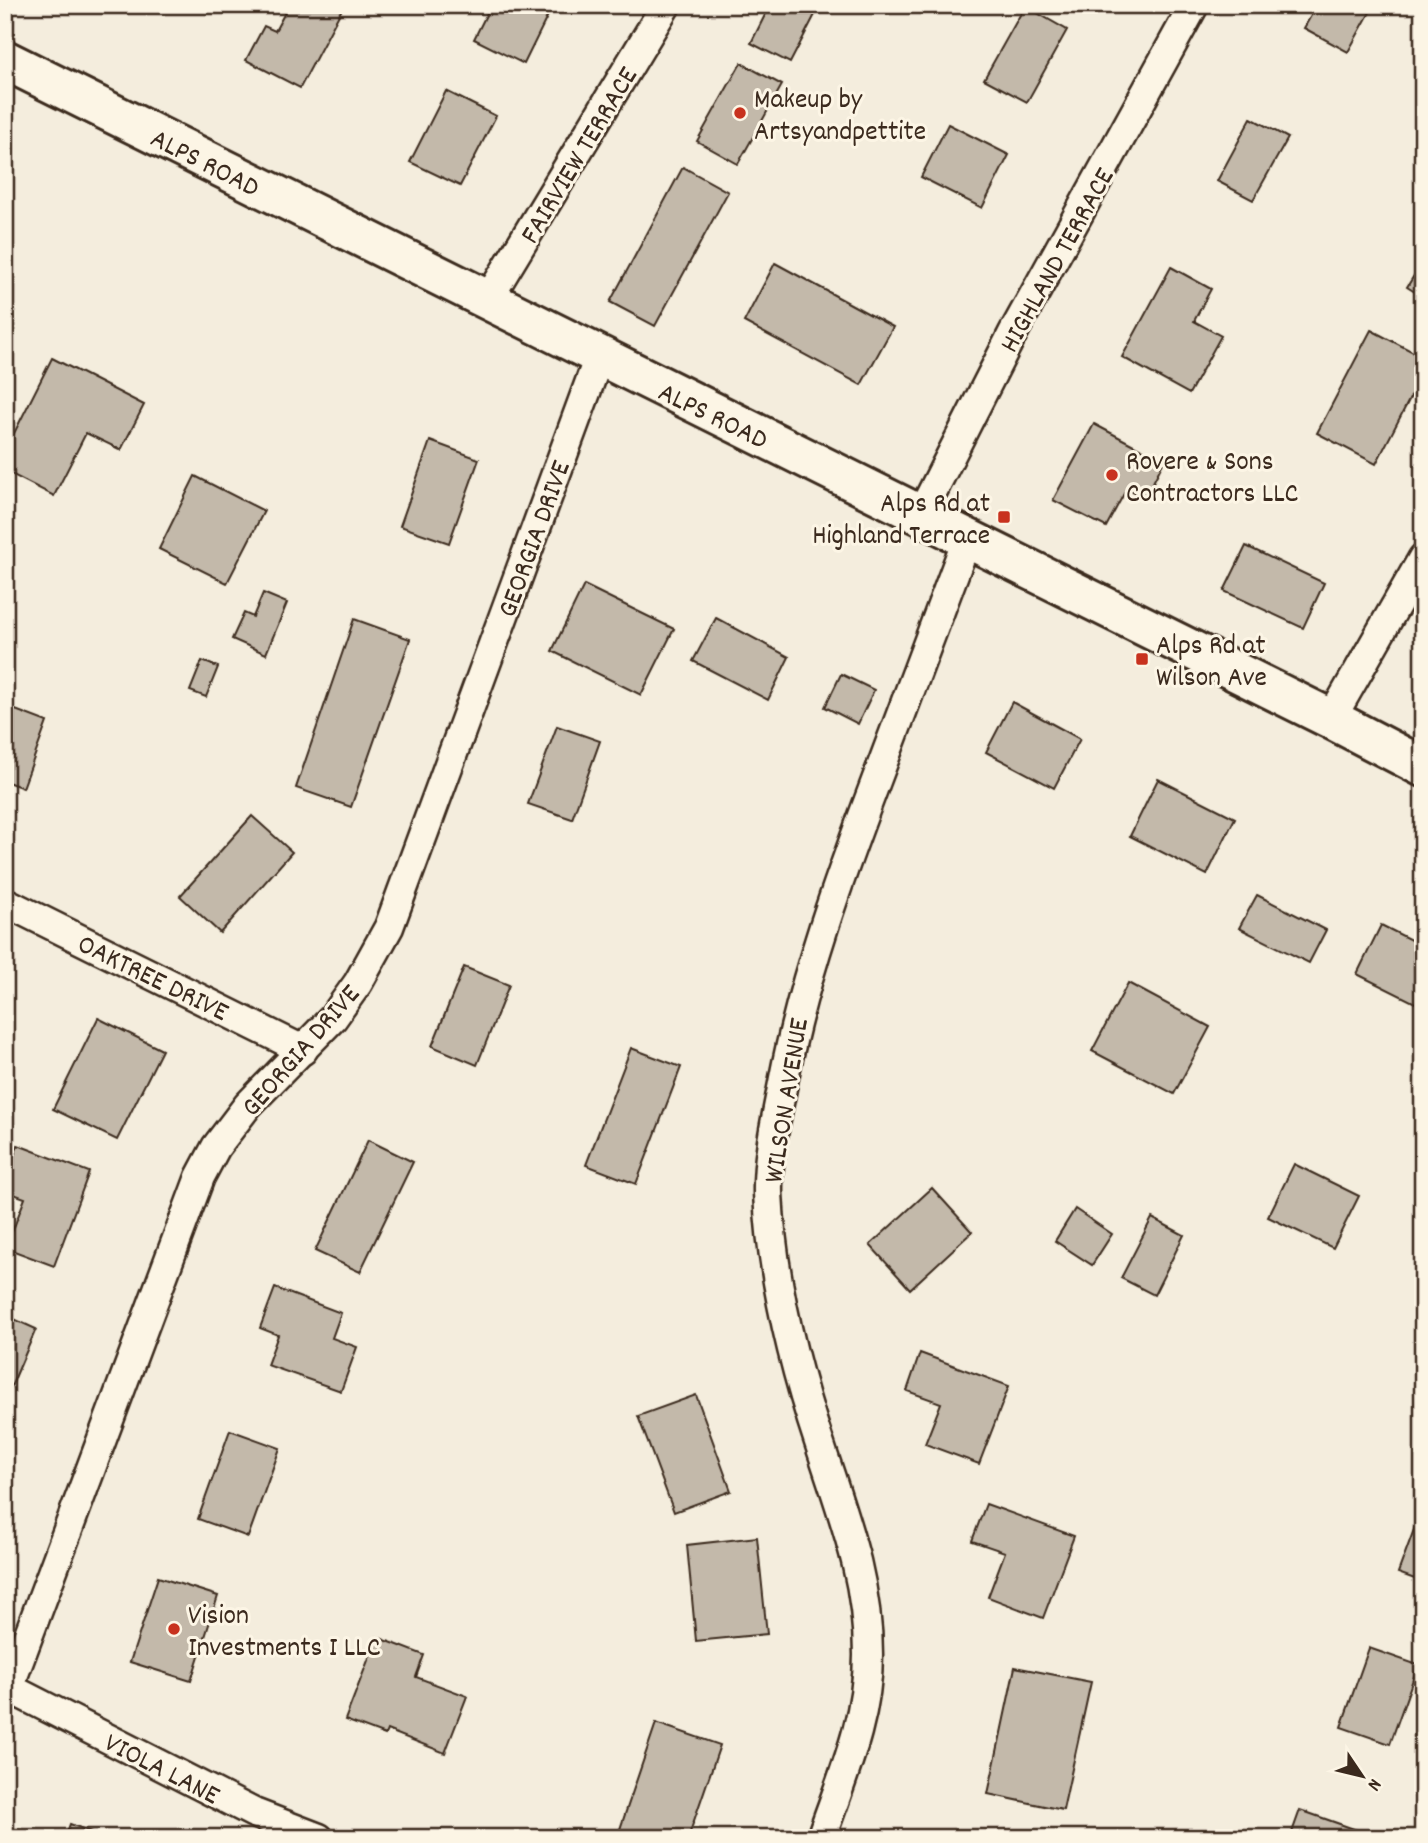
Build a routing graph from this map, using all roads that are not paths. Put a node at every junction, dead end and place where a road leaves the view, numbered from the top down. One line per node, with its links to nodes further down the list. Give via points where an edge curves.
1 (666, 5): 4 (street, FAIRVIEW TERRACE)
2 (1194, 5): 6 (street, HIGHLAND TERRACE, via 1013,333)
3 (5, 60): 4 (main road, ALPS ROAD)
4 (487, 302): 5 (main road, ALPS ROAD)
5 (599, 357): 6 (main road, ALPS ROAD); 12 (street, GEORGIA DRIVE, via 389,927 358,983)
6 (920, 516): 7 (main road, ALPS ROAD)
7 (967, 539): 9 (main road, ALPS ROAD); 15 (street, WILSON AVENUE, via 823,922 795,1020 768,1190 777,1274 794,1358 853,1539 865,1598 868,1656 863,1712)
8 (1423, 558): 9 (street)
9 (1331, 719): 10 (main road, ALPS ROAD)
10 (1423, 767)
11 (5, 902): 12 (street, OAKTREE DRIVE)
12 (303, 1051): 13 (street, GEORGIA DRIVE, via 248,1105 200,1177)
13 (7, 1693): 14 (street, VIOLA LANE, via 243,1808)
14 (319, 1838)
15 (821, 1838)

